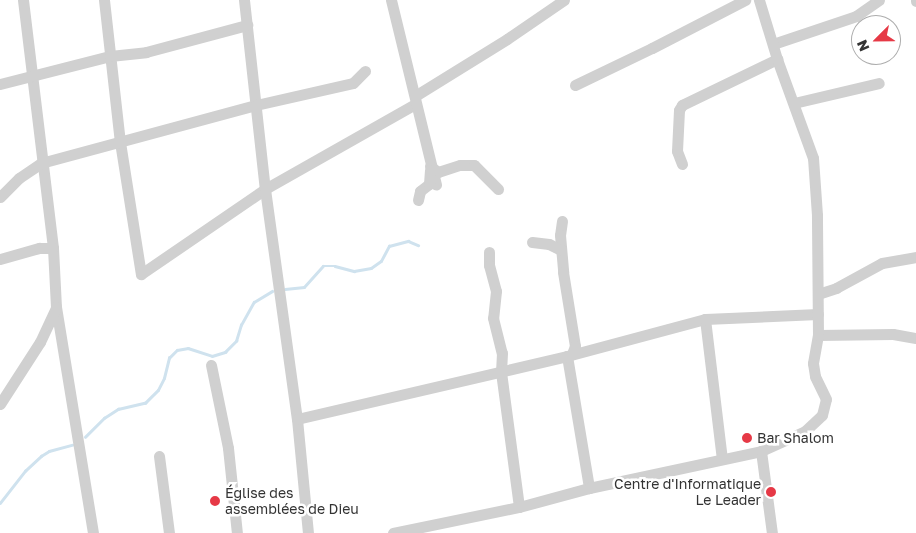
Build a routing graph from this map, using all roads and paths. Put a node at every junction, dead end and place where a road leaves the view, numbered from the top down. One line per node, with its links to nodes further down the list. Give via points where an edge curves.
1 (22, 0): 14 (street)
2 (104, 0): 11 (street)
3 (244, 0): 9 (street)
4 (391, 0): 18 (street)
5 (564, 0): 18 (street)
6 (745, 0): 17 (street)
7 (759, 0): 10 (street)
8 (878, 0): 10 (street, via 856,16)
9 (247, 25): 11 (street, via 146,52); 20 (street)
10 (774, 44): 12 (street)
11 (110, 56): 14 (street); 21 (street)
12 (777, 59): 19 (street); 23 (street, via 682,105 677,151)
13 (365, 71): 20 (street, via 353,83)
14 (32, 76): 16 (street); 22 (street)
15 (879, 83): 19 (street)
16 (0, 84)
17 (575, 85)
18 (415, 100): 24 (street); 26 (street)
19 (794, 103): 37 (street, via 813,158 818,215)
20 (256, 106): 21 (street); 26 (street)
21 (120, 142): 22 (street); 26 (street, via 141,274)
22 (41, 163): 28 (street, via 18,178); 32 (street)
23 (682, 164)
24 (430, 166): 25 (street); 27 (street, via 438,172 474,164); 29 (street, via 429,184 420,191)
25 (436, 185)
26 (265, 189): 47 (street)
27 (498, 189)
28 (0, 197)
29 (418, 200)
30 (562, 221): 33 (street)
31 (532, 242): 33 (street, via 549,244)
32 (53, 248): 36 (street, via 39,248); 38 (street)
33 (561, 250): 43 (street, via 575,346)
34 (488, 252): 45 (street, via 496,291 493,318 502,352)
35 (916, 257): 37 (street, via 882,263)
36 (0, 259)
37 (818, 294): 39 (street)
38 (56, 307): 46 (street, via 40,342); 53 (street)
39 (818, 314): 40 (street); 41 (street)
40 (705, 319): 43 (street); 50 (street)
41 (818, 335): 42 (street, via 893,334); 48 (street, via 813,363 815,376 826,399 822,415 805,431)
42 (916, 338)
43 (570, 355): 45 (street); 51 (street)
44 (212, 365): 55 (street, via 228,448)
45 (501, 372): 47 (street); 52 (street)
46 (0, 404)
47 (297, 419): 56 (street)
48 (761, 451): 50 (street); 58 (street)
49 (159, 456): 54 (street)
50 (722, 459): 51 (street)
51 (589, 488): 52 (street)
52 (519, 507): 57 (street)
53 (93, 533)
54 (169, 533)
55 (237, 533)
56 (308, 533)
57 (393, 533)
58 (772, 533)

